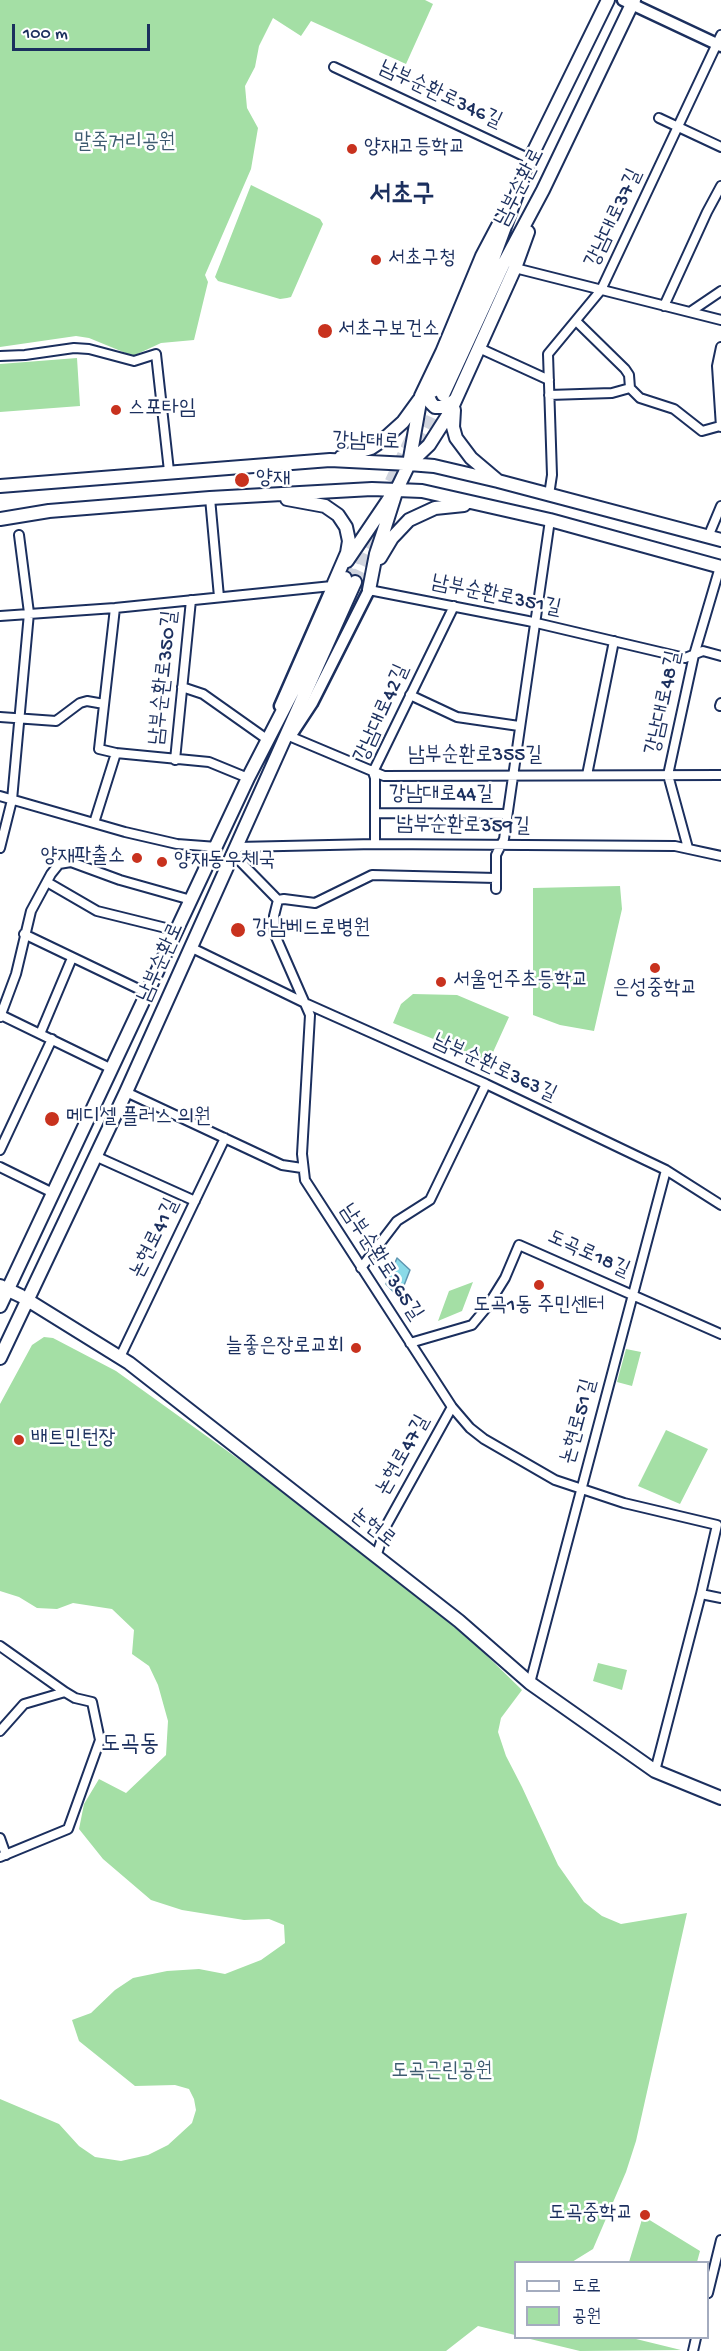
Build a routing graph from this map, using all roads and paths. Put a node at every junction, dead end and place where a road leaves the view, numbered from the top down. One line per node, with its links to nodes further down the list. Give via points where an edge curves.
1 (608, 0): 8 (main road, 남부순환로)
2 (630, 1): 3 (main road); 11 (main road, 남부순환로)
3 (720, 42): 6 (street, 강남대로37길)
4 (334, 67): 8 (street, 남부순환로346길)
5 (659, 118): 6 (street)
6 (678, 127): 7 (street); 13 (street, 강남대로37길)
7 (721, 147)
8 (530, 159): 9 (main road, 남부순환로)
9 (521, 181): 11 (main road, 남부순환로, via 438,393); 19 (main road, via 482,256)
10 (721, 186): 15 (street)
11 (543, 190): 12 (main road)
12 (515, 268): 13 (street); 20 (main road)
13 (600, 291): 15 (street); 18 (street, 강남대로37길)
14 (721, 291): 16 (street)
15 (664, 306): 16 (street)
16 (690, 312): 17 (street)
17 (721, 320)
18 (576, 321): 23 (street, 강남대로37길, via 548,354); 24 (street, via 625,369)
19 (444, 348): 26 (main road); 27 (main road, via 427,399 441,408)
20 (479, 348): 23 (street); 27 (main road)
21 (720, 352): 28 (street, via 717,366)
22 (0, 356): 31 (street, via 74,348 134,361 156,354)
23 (549, 380): 25 (street, 강남대로37길)
24 (630, 388): 25 (street, via 612,393); 28 (street, via 640,398 674,409 702,431)
25 (549, 395): 36 (street, 강남대로37길)
26 (421, 396): 29 (main road, via 403,422 383,440 371,448); 30 (main road)
27 (458, 397): 30 (main road, via 436,436); 32 (main road, via 453,419 456,438 471,458)
28 (721, 426)
29 (330, 459): 30 (main road, 강남대로); 31 (main road, 강남대로)
30 (409, 464): 32 (main road, 강남대로); 34 (main road)
31 (170, 471): 33 (main road, 강남대로)
32 (498, 481): 36 (main road, 강남대로)
33 (0, 486)
34 (397, 489): 35 (main road); 38 (main road); 46 (main road, via 376,518); 47 (main road)
35 (256, 495): 37 (main road); 46 (main road, via 318,504 342,521 348,541)
36 (549, 495): 43 (main road, 강남대로)
37 (210, 498): 40 (main road, via 49,511); 48 (street)
38 (492, 506): 41 (main road); 47 (main road, via 442,507 409,520 382,554)
39 (721, 506): 43 (street)
40 (0, 519)
41 (550, 520): 45 (main road); 54 (street, 강남대로44길)
42 (19, 535): 52 (street)
43 (708, 537): 44 (main road, 강남대로)
44 (721, 540)
45 (721, 567): 56 (street, 강남대로48길)
46 (342, 582): 47 (main road, via 344,574 354,573 362,579 364,590); 48 (street, 남부순환로350길); 65 (main road, 남부순환로); 67 (main road, 남부순환로)
47 (369, 590): 50 (street, 남부순환로351길); 64 (main road, via 312,703)
48 (219, 597): 49 (street, 남부순환로350길)
49 (191, 600): 51 (street, 남부순환로350길); 58 (street, 남부순환로350길)
50 (454, 606): 54 (street, 남부순환로351길); 59 (street, 강남대로42길)
51 (115, 608): 52 (street, 남부순환로350길); 60 (street)
52 (29, 613): 53 (street, 남부순환로350길); 62 (street)
53 (0, 616)
54 (536, 624): 55 (street, 남부순환로351길); 63 (street, 강남대로44길)
55 (614, 641): 56 (street, 남부순환로351길, via 685,658); 71 (street)
56 (694, 655): 57 (street, 남부순환로351길, via 703,651); 72 (street, 강남대로48길)
57 (721, 656)
58 (182, 687): 65 (street, via 203,694); 68 (street, 남부순환로350길)
59 (410, 695): 63 (street, via 457,717); 69 (street, 강남대로42길)
60 (105, 704): 62 (street, via 80,703 56,721); 66 (street, via 99,749)
61 (0, 717): 62 (street)
62 (20, 718): 76 (street)
63 (519, 726): 70 (street, 강남대로44길)
64 (290, 736): 67 (main road); 69 (street, 남부순환로355길)
65 (268, 740): 74 (main road, 남부순환로)
66 (116, 753): 68 (street); 79 (street)
67 (279, 753): 85 (main road, 남부순환로)
68 (175, 760): 74 (street, via 209,762)
69 (373, 772): 70 (street, 남부순환로355길, via 384,776); 77 (street, 강남대로42길)
70 (512, 774): 71 (street, 남부순환로355길); 78 (street, 강남대로44길)
71 (587, 775): 72 (street, 남부순환로355길)
72 (668, 775): 73 (street, 남부순환로355길); 84 (street, 강남대로48길)
73 (721, 775)
74 (248, 778): 82 (main road, 남부순환로)
75 (0, 796): 76 (street)
76 (12, 800): 79 (street); 83 (street)
77 (375, 813): 78 (street, 강남대로44길); 80 (street, 강남대로42길)
78 (507, 814): 81 (street, 강남대로44길)
79 (94, 823): 82 (street, via 177,844)
80 (375, 844): 81 (street, 남부순환로359길); 85 (street, 남부순환로359길)
81 (501, 846): 84 (street, 남부순환로359길); 87 (street, 강남대로44길, via 496,855)
82 (217, 847): 90 (main road, 남부순환로)
83 (0, 848)
84 (688, 848): 86 (street, 남부순환로359길)
85 (235, 850): 91 (street); 94 (main road, 남부순환로)
86 (721, 856)
87 (496, 878): 89 (street, 강남대로44길); 91 (street, via 372,875 315,903)
88 (47, 882): 90 (street, via 59,864 71,862); 92 (street, 남부순환로, via 97,911); 93 (street)
89 (496, 889)
90 (191, 900): 92 (main road, 남부순환로)
91 (278, 900): 97 (street, via 275,935)
92 (178, 931): 96 (main road, 남부순환로)
93 (24, 934): 95 (street, 남부순환로); 98 (street, via 16,974)
94 (190, 947): 97 (street, 남부순환로363길); 103 (main road, 남부순환로)
95 (72, 958): 96 (street, 남부순환로); 99 (street)
96 (147, 993): 101 (main road, 남부순환로)
97 (307, 1004): 102 (street, 남부순환로363길); 108 (street, via 310,1015)
98 (0, 1016): 99 (street)
99 (40, 1034): 100 (street)
100 (52, 1039): 101 (street); 105 (street)
101 (112, 1069): 110 (main road, 남부순환로)
102 (486, 1084): 109 (street, 남부순환로363길); 113 (street, via 430,1200 397,1221)
103 (126, 1092): 104 (street); 106 (main road, 남부순환로)
104 (225, 1138): 108 (street, via 282,1165); 111 (street, 논현로41길)
105 (0, 1150)
106 (95, 1155): 111 (street); 116 (main road, 남부순환로)
107 (0, 1167): 110 (street)
108 (302, 1168): 113 (street, 남부순환로365길, via 305,1180)
109 (666, 1170): 112 (street, 남부순환로363길); 115 (street, 논현로51길)
110 (53, 1193): 114 (main road, 남부순환로)
111 (195, 1201): 120 (street, 논현로41길)
112 (721, 1205)
113 (362, 1268): 119 (street, 남부순환로365길)
114 (4, 1287): 116 (main road, 논현로); 117 (main road, 남부순환로)
115 (633, 1294): 118 (street, 도곡로18길); 119 (street, 도곡로18길, via 519,1245 505,1278 472,1325); 123 (street, 논현로51길)
116 (29, 1301): 120 (main road, 논현로); 121 (main road, 남부순환로)
117 (0, 1306)
118 (721, 1334)
119 (410, 1343): 122 (street, 남부순환로365길)
120 (120, 1357): 124 (main road, 논현로)
121 (0, 1358)
122 (452, 1407): 123 (street, 남부순환로365길, via 484,1439 555,1480); 124 (street, 논현로47길, via 386,1526)
123 (581, 1490): 125 (street, 남부순환로365길, via 717,1525); 128 (street, 논현로51길)
124 (376, 1557): 128 (main road, 논현로, via 459,1621)
125 (701, 1594): 126 (street); 131 (street)
126 (721, 1598)
127 (0, 1646): 129 (street)
128 (530, 1683): 131 (main road, 논현로)
129 (65, 1692): 130 (street, via 24,1704); 134 (street, via 92,1701 100,1740 68,1829)
130 (0, 1731)
131 (655, 1771): 132 (main road, 논현로)
132 (721, 1798)
133 (0, 1838): 134 (street)
134 (3, 1856)
135 (721, 2240): 136 (street)
136 (709, 2289)

